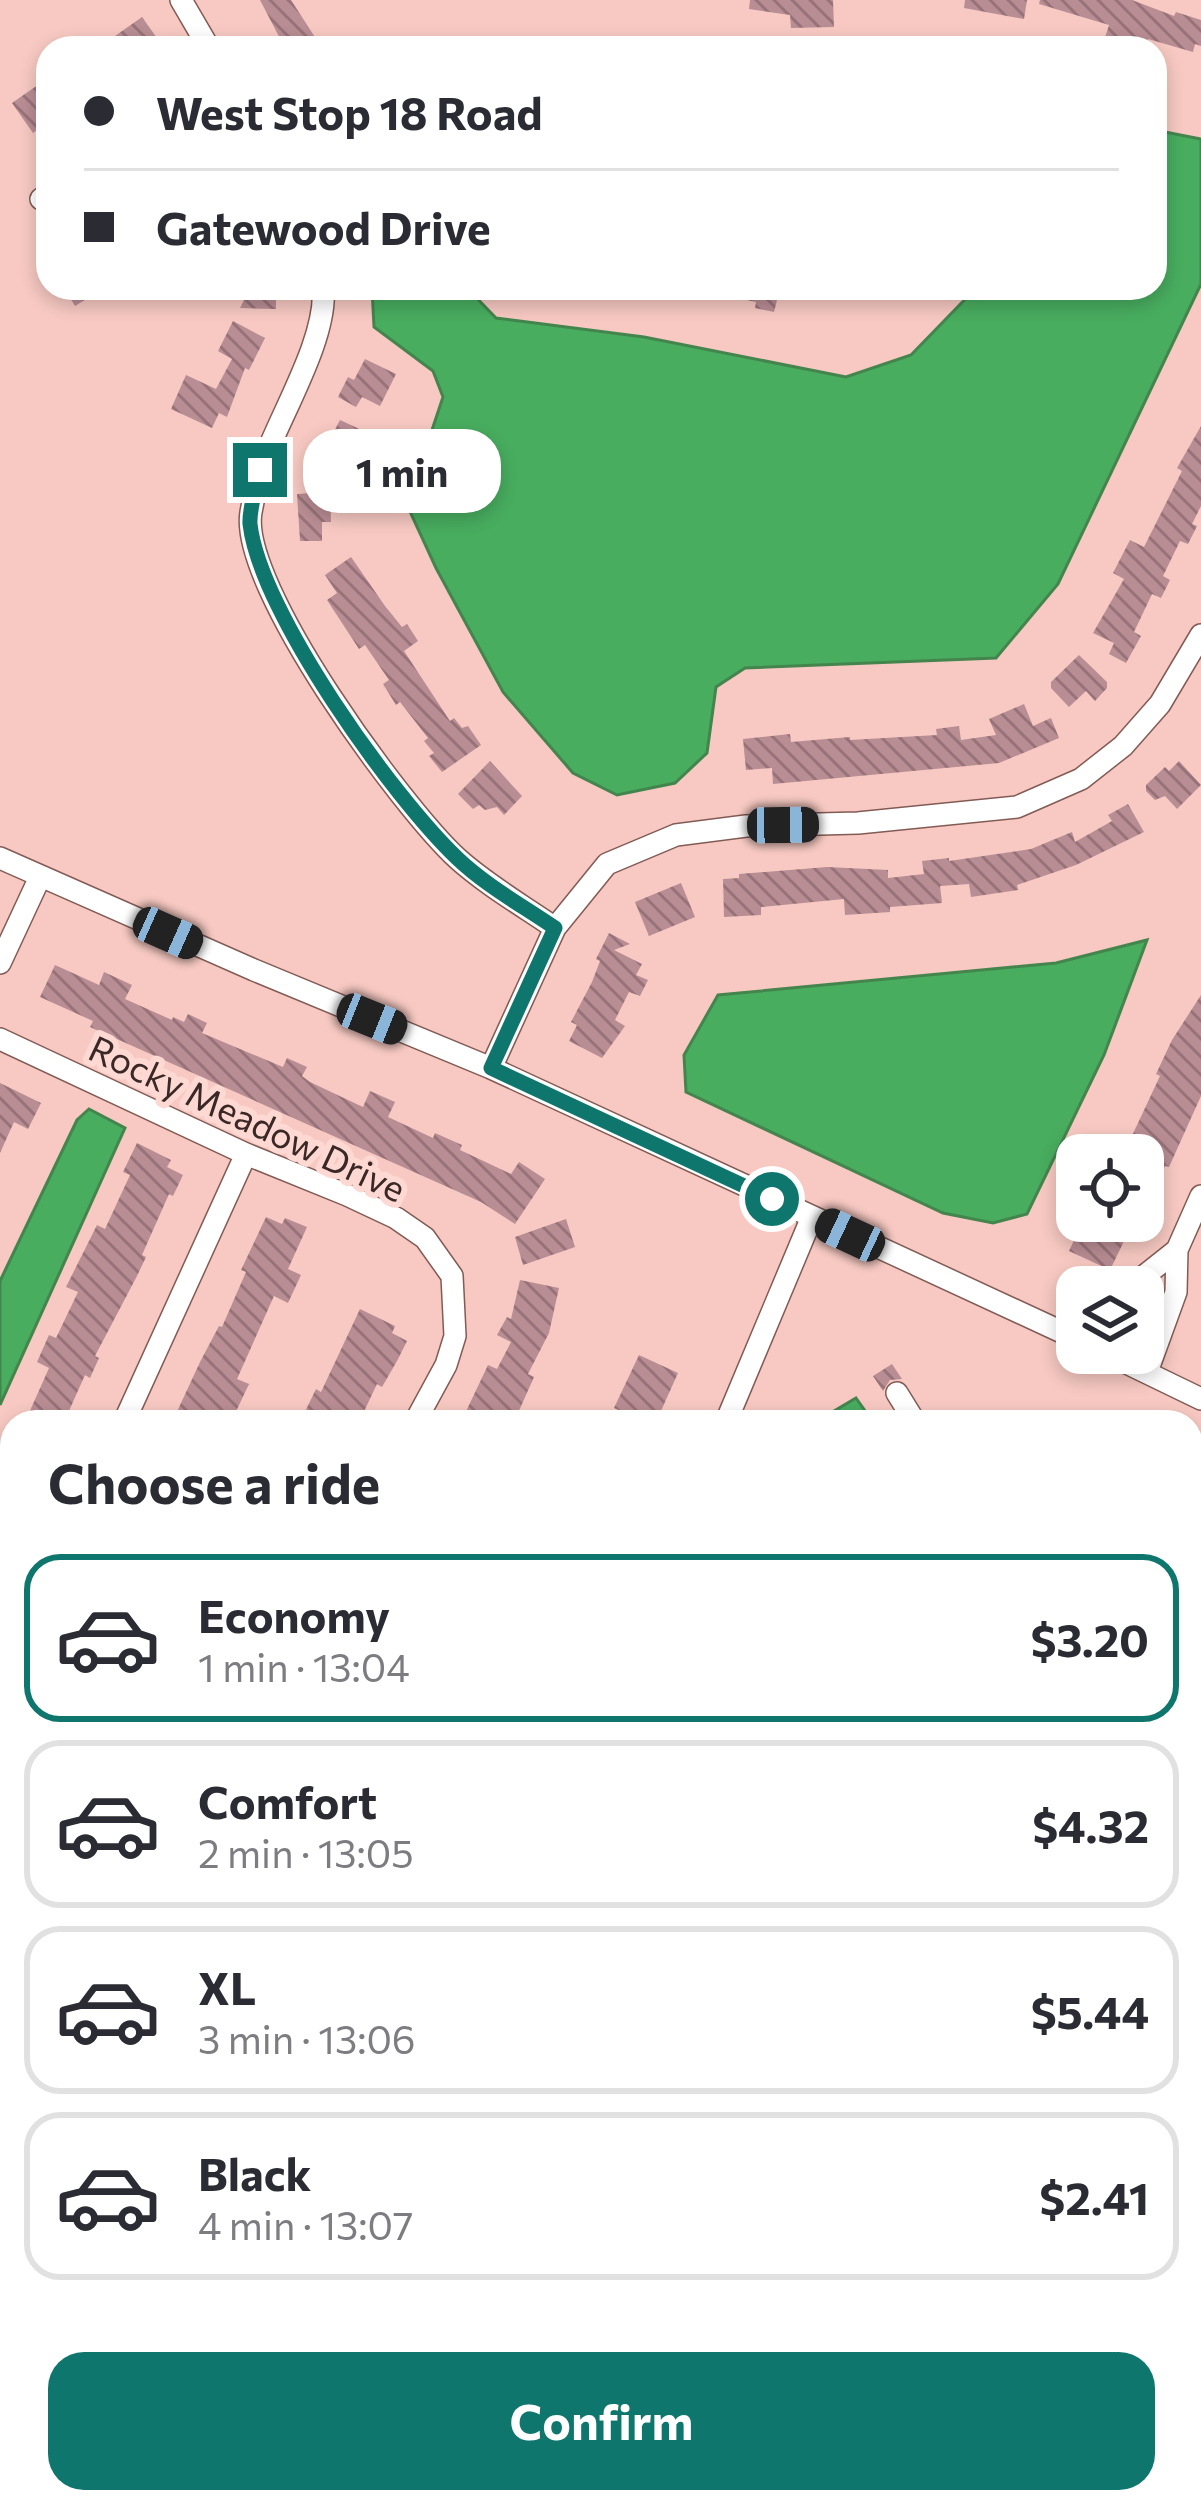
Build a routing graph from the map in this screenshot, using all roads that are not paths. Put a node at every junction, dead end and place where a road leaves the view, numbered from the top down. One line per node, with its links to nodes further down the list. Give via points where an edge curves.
1 (181, 0): 2 (street)
2 (202, 36)
3 (324, 300): 7 (street, via 260,470 250,520 265,582 388,780 459,860)
4 (1201, 634): 7 (street, via 1160,704 1081,779 1017,807 676,836 607,865)
5 (0, 859): 6 (street)
6 (40, 877): 8 (street); 10 (street)
7 (555, 928): 10 (street)
8 (0, 963)
9 (0, 1039): 11 (street, Rocky Meadow Drive)
10 (491, 1068): 13 (street)
11 (246, 1154): 21 (street); 22 (street, Rocky Meadow Drive, via 396,1218 425,1238 452,1276 455,1336)
12 (1201, 1196): 14 (street)
13 (812, 1217): 17 (street); 23 (street)
14 (1177, 1250): 15 (street); 16 (street, via 1176,1292)
15 (1157, 1266)
16 (1164, 1325)
17 (1056, 1330)
18 (1151, 1374): 20 (street)
19 (897, 1394): 24 (street)
20 (1201, 1399)
21 (129, 1410)
22 (421, 1410)
23 (731, 1410)
24 (907, 1410)

